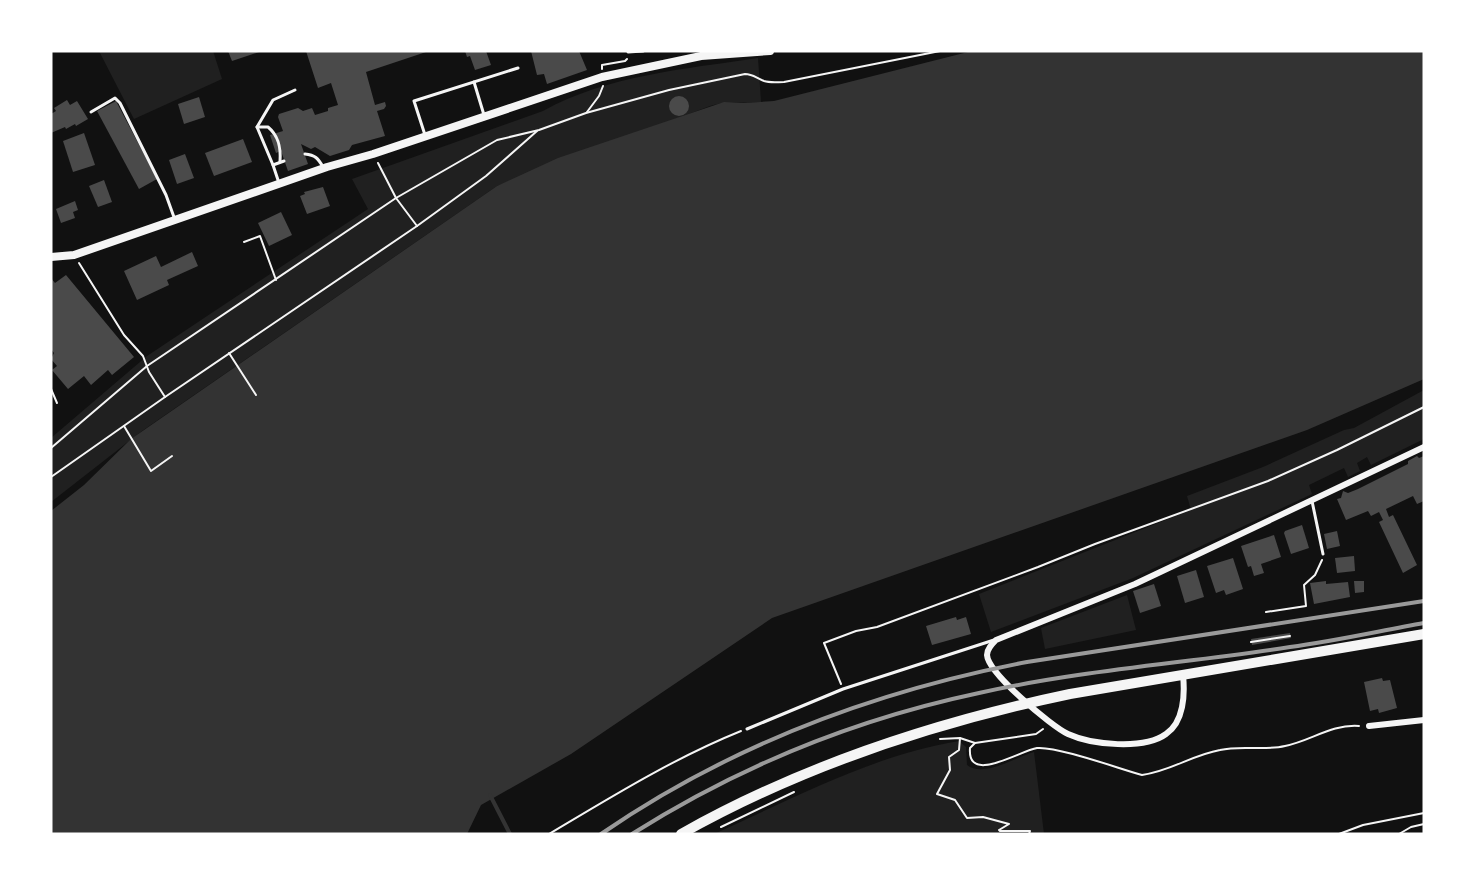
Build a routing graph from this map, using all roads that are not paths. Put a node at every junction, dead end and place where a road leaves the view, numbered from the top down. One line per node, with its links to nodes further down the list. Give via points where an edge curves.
1 (643, 51): 3 (lane)
2 (770, 51): 4 (street)
3 (628, 52)
4 (697, 53): 9 (street, via 602,77)
5 (518, 68): 6 (lane)
6 (474, 82): 9 (lane); 11 (lane, via 414,101)
7 (295, 90): 10 (lane, via 273,100)
8 (91, 112): 16 (lane, via 115,98 120,103)
9 (485, 117): 11 (street)
10 (257, 127): 13 (lane); 13 (lane, via 268,127 276,133 282,161)
11 (425, 136): 14 (street)
12 (304, 154): 14 (lane, via 319,159)
13 (273, 165): 15 (lane)
14 (324, 169): 15 (street)
15 (279, 184): 16 (street)
16 (175, 221): 17 (street, via 74,255)
17 (51, 257)
18 (1424, 447): 19 (street)
19 (1312, 501): 20 (lane); 22 (street, via 1135,584)
20 (1323, 554)
21 (1424, 634): 23 (main road)
22 (996, 640): 23 (street, via 989,648 989,662 1018,695 1070,735 1104,743 1142,743 1166,734 1180,714); 26 (lane, via 843,689)
23 (1183, 675): 27 (main road, via 1038,701 936,728 840,761)
24 (1424, 720): 25 (street)
25 (1369, 726)
26 (747, 729)
27 (681, 834)

